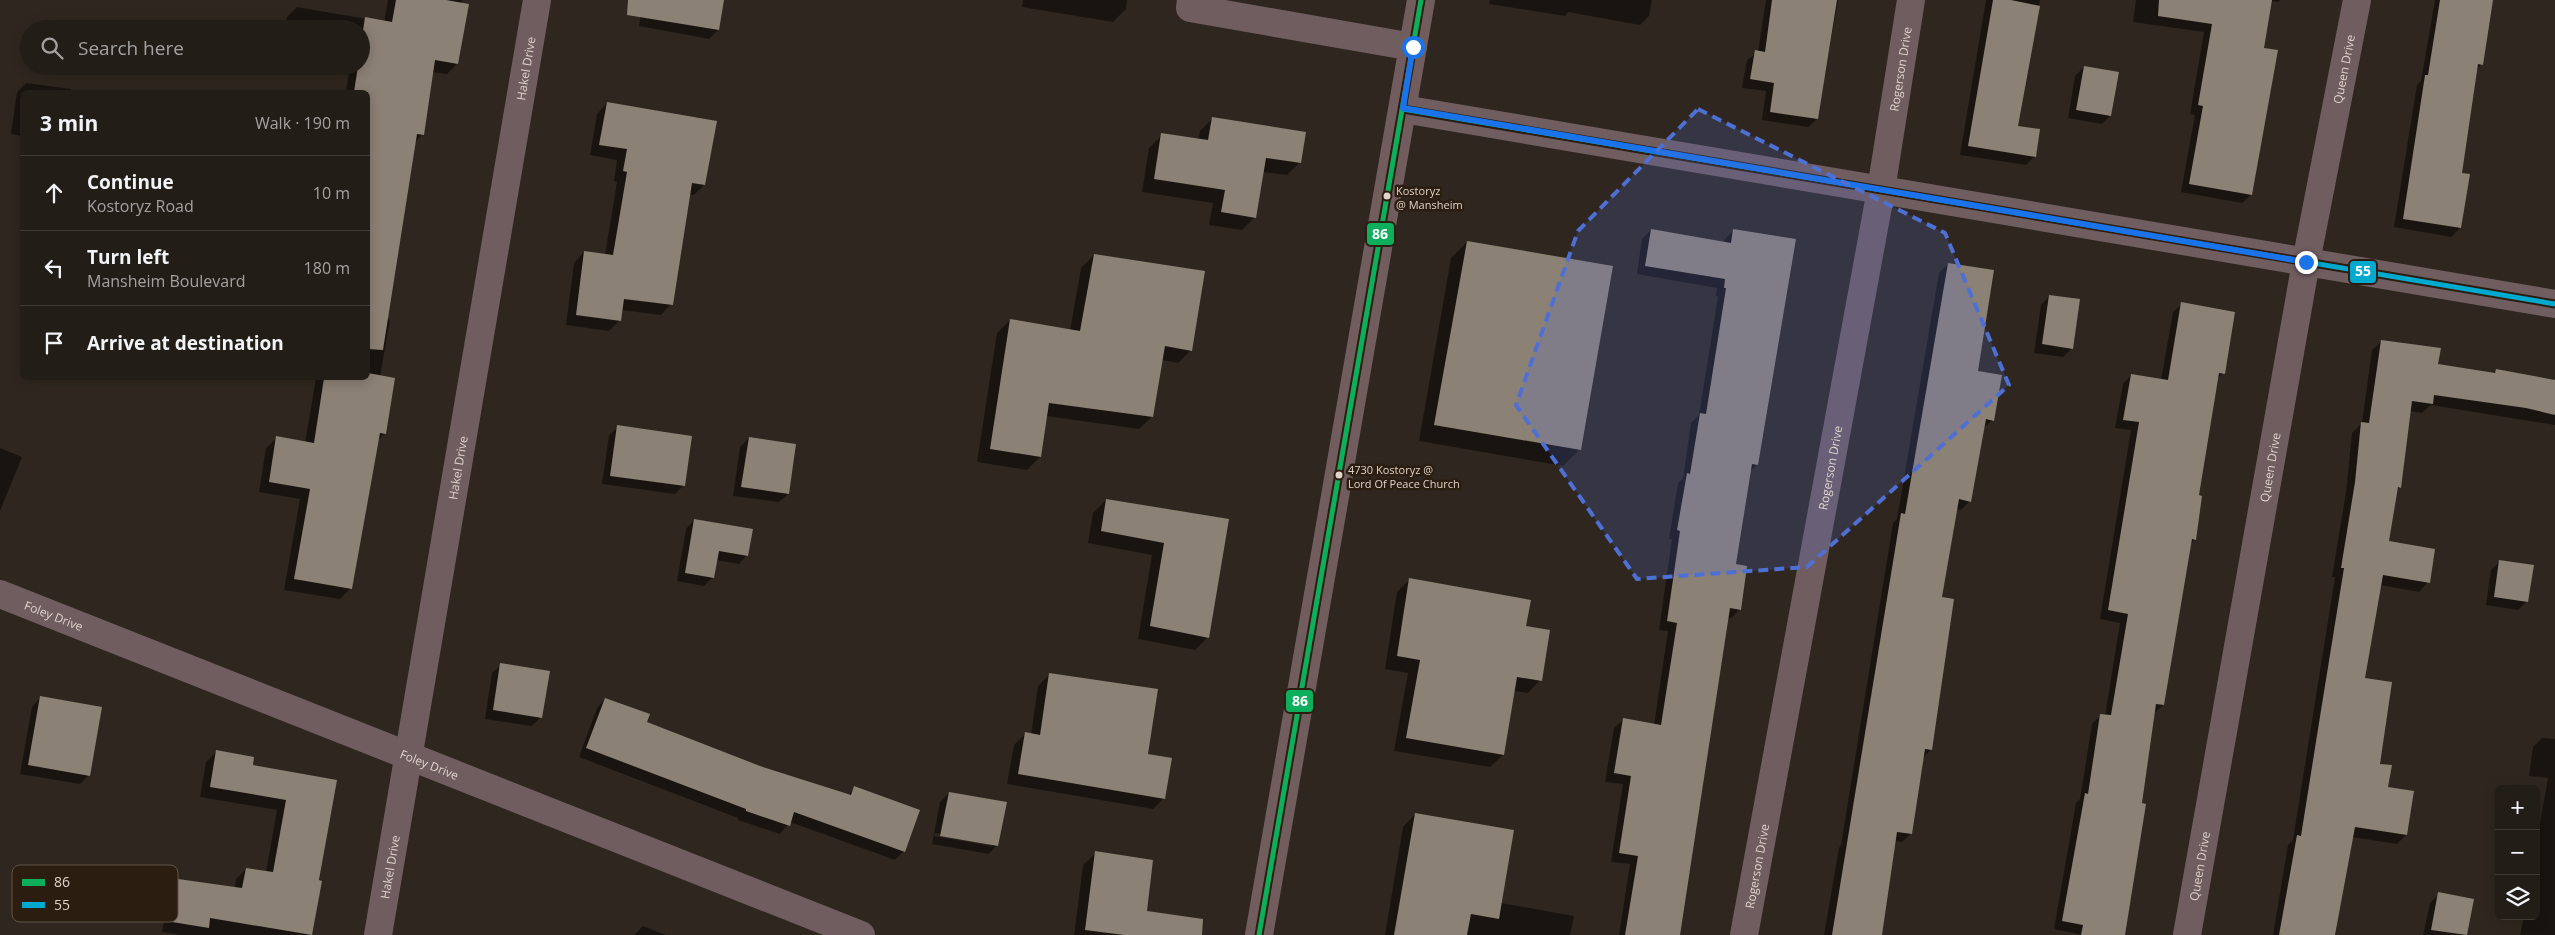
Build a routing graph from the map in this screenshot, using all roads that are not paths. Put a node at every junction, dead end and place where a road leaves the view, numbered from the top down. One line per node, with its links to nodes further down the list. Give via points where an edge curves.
1 (538, 0): 12 (street, Hakel Drive)
2 (1191, 0): 6 (street, via 1190,8)
3 (1421, 0): 6 (main road)
4 (1911, 0): 8 (street, Rogerson Drive)
5 (2357, 0): 9 (street, Queen Drive)
6 (1413, 47): 7 (main road)
7 (1403, 108): 8 (street); 15 (main road)
8 (1881, 190): 9 (street); 16 (street, Rogerson Drive)
9 (2306, 262): 10 (street); 17 (street, Queen Drive)
10 (2555, 304)
11 (0, 594): 12 (street, Foley Drive)
12 (407, 757): 13 (street, Hakel Drive); 14 (street, Foley Drive)
13 (378, 935)
14 (861, 935)
15 (1259, 935)
16 (1744, 935)
17 (2187, 935)

